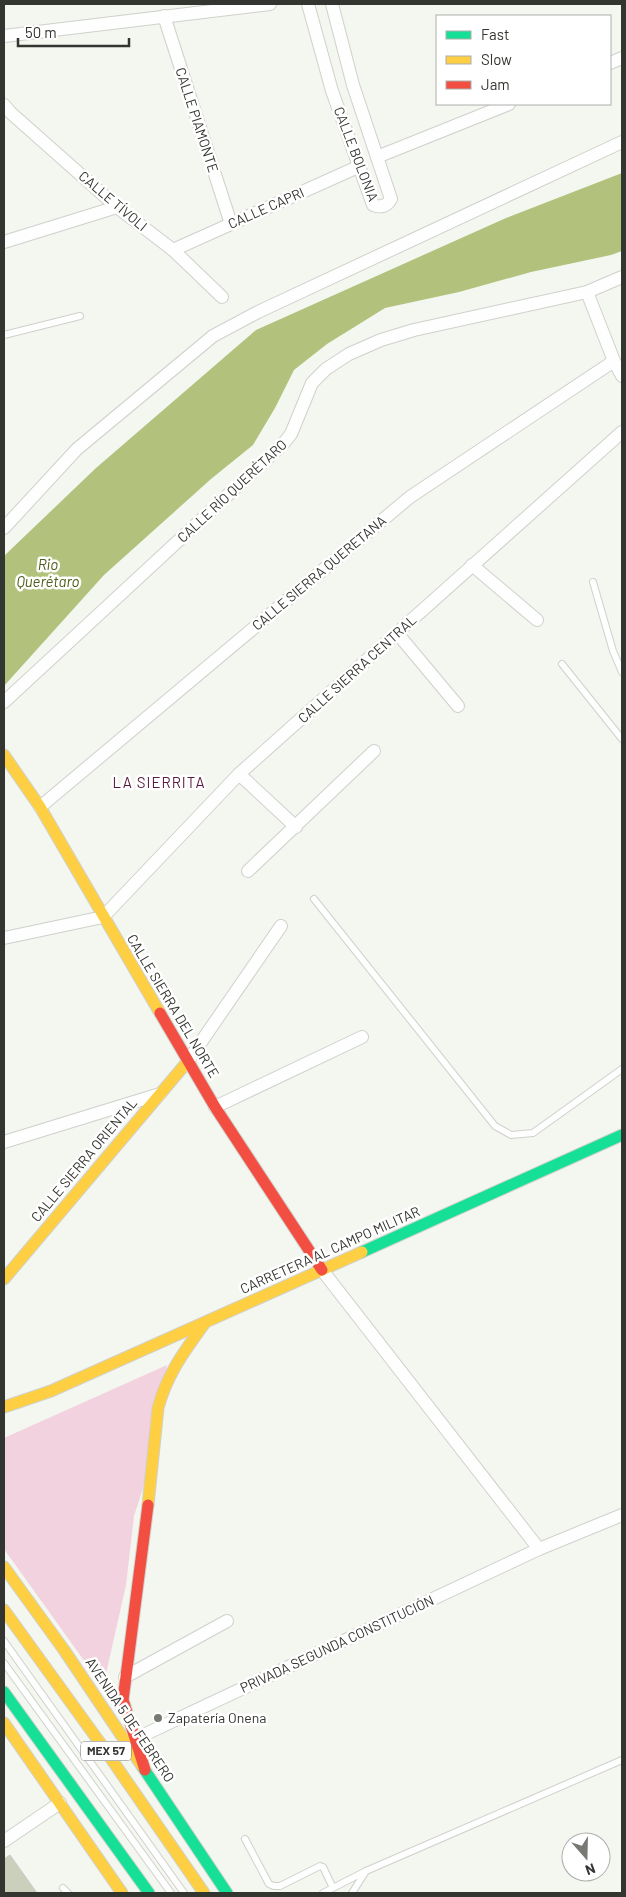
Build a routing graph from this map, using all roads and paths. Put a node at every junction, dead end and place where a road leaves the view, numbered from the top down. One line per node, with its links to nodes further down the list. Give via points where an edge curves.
1 (270, 4): 4 (street)
2 (308, 4): 7 (street, CALLE BOLONIA)
3 (332, 4): 6 (street, CALLE BOLONIA)
4 (164, 16): 5 (street); 14 (street, CALLE PIAMONTE)
5 (4, 36)
6 (353, 85): 7 (street); 11 (street, CALLE BOLONIA)
7 (332, 91): 12 (street, CALLE BOLONIA)
8 (507, 105): 11 (street)
9 (6, 111): 13 (street, CALLE TÍVOLI)
10 (622, 142): 25 (street, via 213,336 77,449)
11 (377, 157): 12 (street, CALLE BOLONIA, via 391,199 384,206 373,204)
12 (360, 166): 14 (street, CALLE CAPRI)
13 (117, 207): 15 (street); 16 (street, CALLE TÍVOLI)
14 (231, 224): 16 (street, CALLE CAPRI)
15 (4, 242)
16 (173, 250): 19 (street, CALLE TÍVOLI)
17 (622, 276): 18 (street, CALLE RÍO QUERÉTARO)
18 (586, 292): 22 (street); 32 (street, CALLE RÍO QUERÉTARO, via 414,330 349,354 326,369 312,383 291,434 283,444)
19 (222, 297)
20 (80, 316): 21 (lane)
21 (4, 336)
22 (614, 361): 23 (street); 38 (street, CALLE SIERRA QUERETANA, via 410,497)
23 (622, 376)
24 (622, 432): 26 (street, CALLE SIERRA CENTRAL)
25 (4, 528)
26 (472, 566): 28 (street); 29 (street, CALLE SIERRA CENTRAL)
27 (592, 582): 31 (lane)
28 (537, 620)
29 (398, 633): 33 (street); 37 (street, CALLE SIERRA CENTRAL)
30 (562, 664): 34 (lane)
31 (622, 672)
32 (4, 702)
33 (458, 706)
34 (622, 739)
35 (374, 750): 39 (street)
36 (4, 755): 38 (main road, CALLE SIERRA DEL NORTE)
37 (239, 774): 39 (street); 42 (street, CALLE SIERRA CENTRAL)
38 (40, 807): 42 (main road, CALLE SIERRA DEL NORTE)
39 (296, 827): 40 (street)
40 (248, 871)
41 (314, 899): 47 (lane, via 495,1126 511,1135 534,1132)
42 (103, 917): 44 (street); 46 (main road, CALLE SIERRA DEL NORTE)
43 (281, 926): 46 (street)
44 (4, 938)
45 (362, 1037): 49 (street)
46 (188, 1061): 48 (main road, CALLE SIERRA ORIENTAL); 49 (main road, CALLE SIERRA DEL NORTE)
47 (622, 1070)
48 (160, 1094): 51 (street); 53 (main road, CALLE SIERRA ORIENTAL)
49 (215, 1107): 52 (main road, CALLE SIERRA DEL NORTE)
50 (622, 1135): 52 (main road, CARRETERA AL CAMPO MILITAR)
51 (4, 1142)
52 (322, 1270): 54 (main road, CARRETERA AL CAMPO MILITAR); 59 (street)
53 (4, 1279)
54 (205, 1323): 55 (main road, CARRETERA AL CAMPO MILITAR); 65 (main road, via 174,1366 158,1408)
55 (51, 1391): 56 (main road, CARRETERA AL CAMPO MILITAR); 57 (main road, CARRETERA AL CAMPO MILITAR)
56 (4, 1407)
57 (4, 1416)
58 (622, 1515): 59 (street, PRIVADA SEGUNDA CONSTITUCIÓN)
59 (540, 1549): 68 (street, PRIVADA SEGUNDA CONSTITUCIÓN)
60 (4, 1567): 70 (main road, AVENIDA 5 DE FEBRERO)
61 (4, 1610): 82 (main road, MEX 57)
62 (227, 1621): 65 (street)
63 (4, 1641): 81 (lane)
64 (4, 1663): 80 (lane)
65 (125, 1677): 68 (main road, via 123,1700)
66 (4, 1692): 74 (main road)
67 (4, 1725): 71 (main road)
68 (136, 1739): 70 (main road)
69 (622, 1760): 75 (lane)
70 (146, 1770): 83 (main road, AVENIDA 5 DE FEBRERO)
71 (60, 1803): 73 (street); 77 (main road)
72 (245, 1838): 76 (lane, via 269,1884 280,1886 320,1866)
73 (4, 1841)
74 (121, 1854): 78 (main road); 79 (main road)
75 (366, 1871): 76 (lane); 85 (lane)
76 (333, 1888): 84 (lane)
77 (122, 1893)
78 (138, 1893)
79 (149, 1893)
80 (171, 1893)
81 (184, 1893)
82 (204, 1893)
83 (228, 1893)
84 (324, 1893)
85 (352, 1893)

